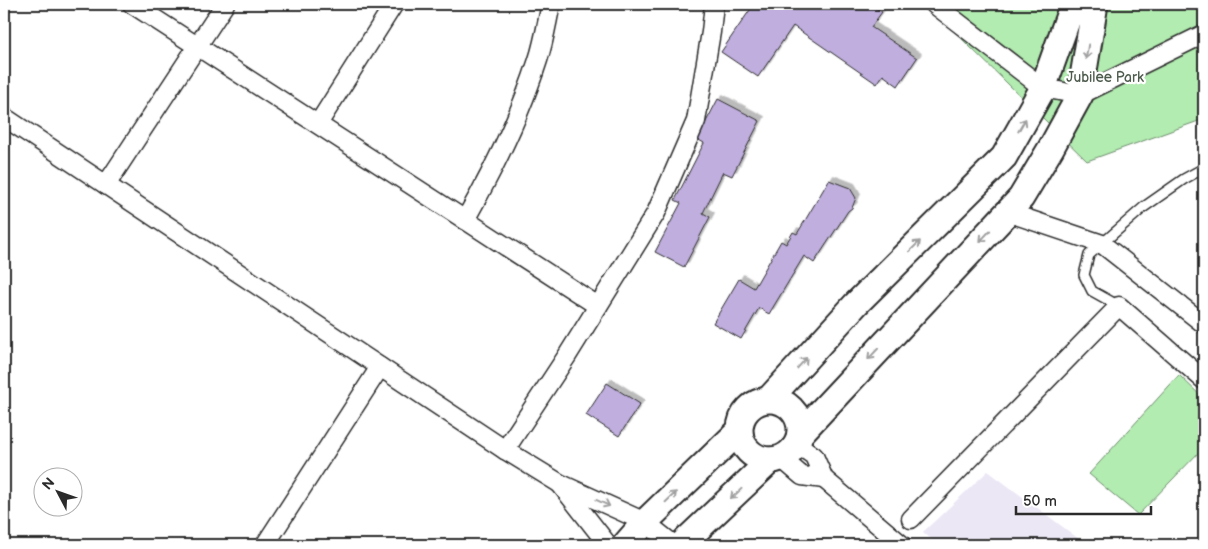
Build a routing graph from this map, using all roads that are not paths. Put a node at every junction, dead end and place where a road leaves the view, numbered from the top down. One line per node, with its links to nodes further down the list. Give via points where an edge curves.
1 (132, 4): 10 (street)
2 (225, 4): 10 (street)
3 (394, 4): 14 (street)
4 (551, 4): 18 (street, via 538,59 515,122)
5 (714, 4): 20 (street, via 696,121 656,213)
6 (934, 4): 11 (street)
7 (1073, 4): 11 (main road)
8 (1095, 4): 12 (main road, one-way to 12)
9 (1204, 34): 12 (street)
10 (197, 46): 14 (street); 16 (street)
11 (1043, 88): 12 (street); 25 (main road, one-way to 11, via 856,304 1004,157)
12 (1080, 95): 17 (main road, via 1021,198)
13 (4, 117): 16 (street)
14 (318, 124): 18 (street)
15 (1204, 168): 19 (lane, via 1144,207)
16 (106, 185): 23 (street)
17 (1008, 212): 19 (street); 27 (main road, one-way to 27)
18 (465, 220): 20 (street)
19 (1102, 244): 21 (lane, via 1089,255 1084,275 1092,291); 22 (street)
20 (598, 306): 28 (street)
21 (1119, 306): 24 (street); 30 (street)
22 (1204, 324)
23 (380, 367): 28 (street); 32 (street)
24 (1204, 380)
25 (769, 399): 26 (main road, via 751,405 744,412); 27 (main road, via 780,401 792,410 800,423)
26 (739, 431): 27 (main road, via 746,449 761,459); 31 (main road, one-way to 26)
27 (787, 449): 36 (main road, one-way to 36); 37 (street, via 814,456 824,479)
28 (505, 450): 29 (street)
29 (559, 482): 31 (street, one-way to 31); 33 (street)
30 (911, 519)
31 (645, 522): 34 (main road); 35 (street)
32 (264, 545)
33 (608, 545)
34 (625, 545)
35 (674, 545)
36 (681, 545)
37 (902, 545)

